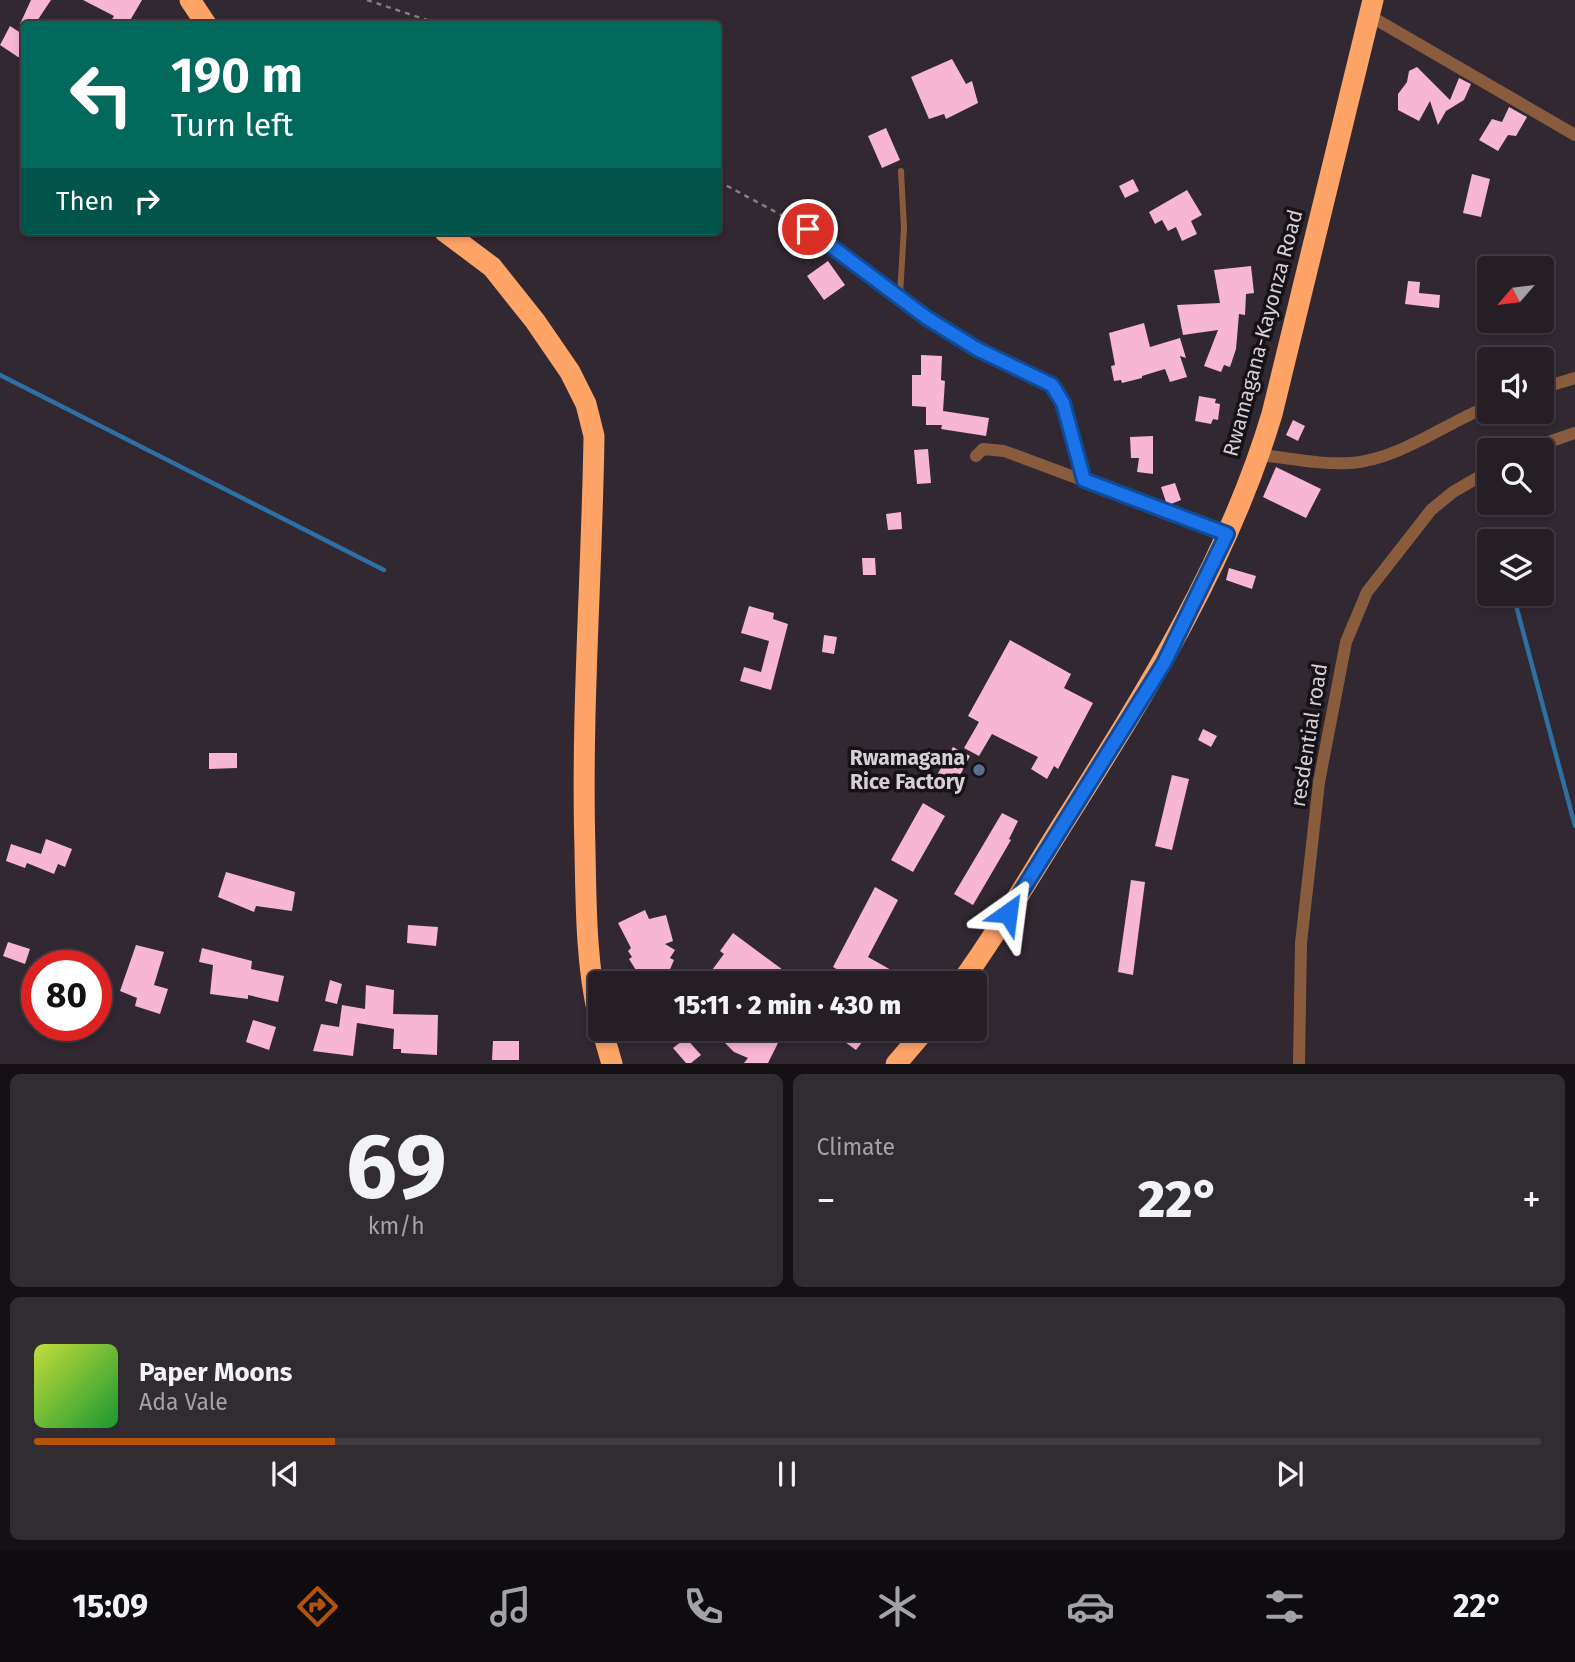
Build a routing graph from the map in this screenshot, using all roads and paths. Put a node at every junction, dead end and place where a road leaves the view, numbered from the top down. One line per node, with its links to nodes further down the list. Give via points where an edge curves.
1 (367, 0): 5 (path)
2 (188, 1): 4 (highway)
3 (1371, 8): 6 (street); 17 (highway, Rwamagana-Kayonza Road)
4 (204, 21)
5 (430, 21)
6 (1575, 135)
7 (901, 171): 11 (lane)
8 (721, 183): 9 (path)
9 (808, 229): 11 (lane)
10 (449, 235): 22 (highway, via 492,267 535,321 570,372 586,404 594,436 584,812)
11 (900, 295): 20 (lane, via 977,349 1052,385 1063,403)
12 (1575, 378): 13 (street)
13 (1554, 384)
14 (1477, 412): 17 (street, via 1376,458 1314,462)
15 (1575, 433): 16 (street)
16 (1554, 440)
17 (1260, 454): 21 (highway, Rwamagana-Kayonza Road)
18 (976, 456): 20 (street, via 992,447)
19 (1477, 478): 28 (street, resdential road, via 1431,510 1367,592 1346,642 1319,782 1301,943)
20 (1084, 480): 21 (street)
21 (1227, 534): 23 (highway, Rwamagana-Kayonza Road, via 1130,722)
22 (592, 971)
23 (968, 971)
24 (606, 1041): 26 (highway)
25 (915, 1041): 27 (highway)
26 (612, 1063)
27 (896, 1063)
28 (1299, 1063)

